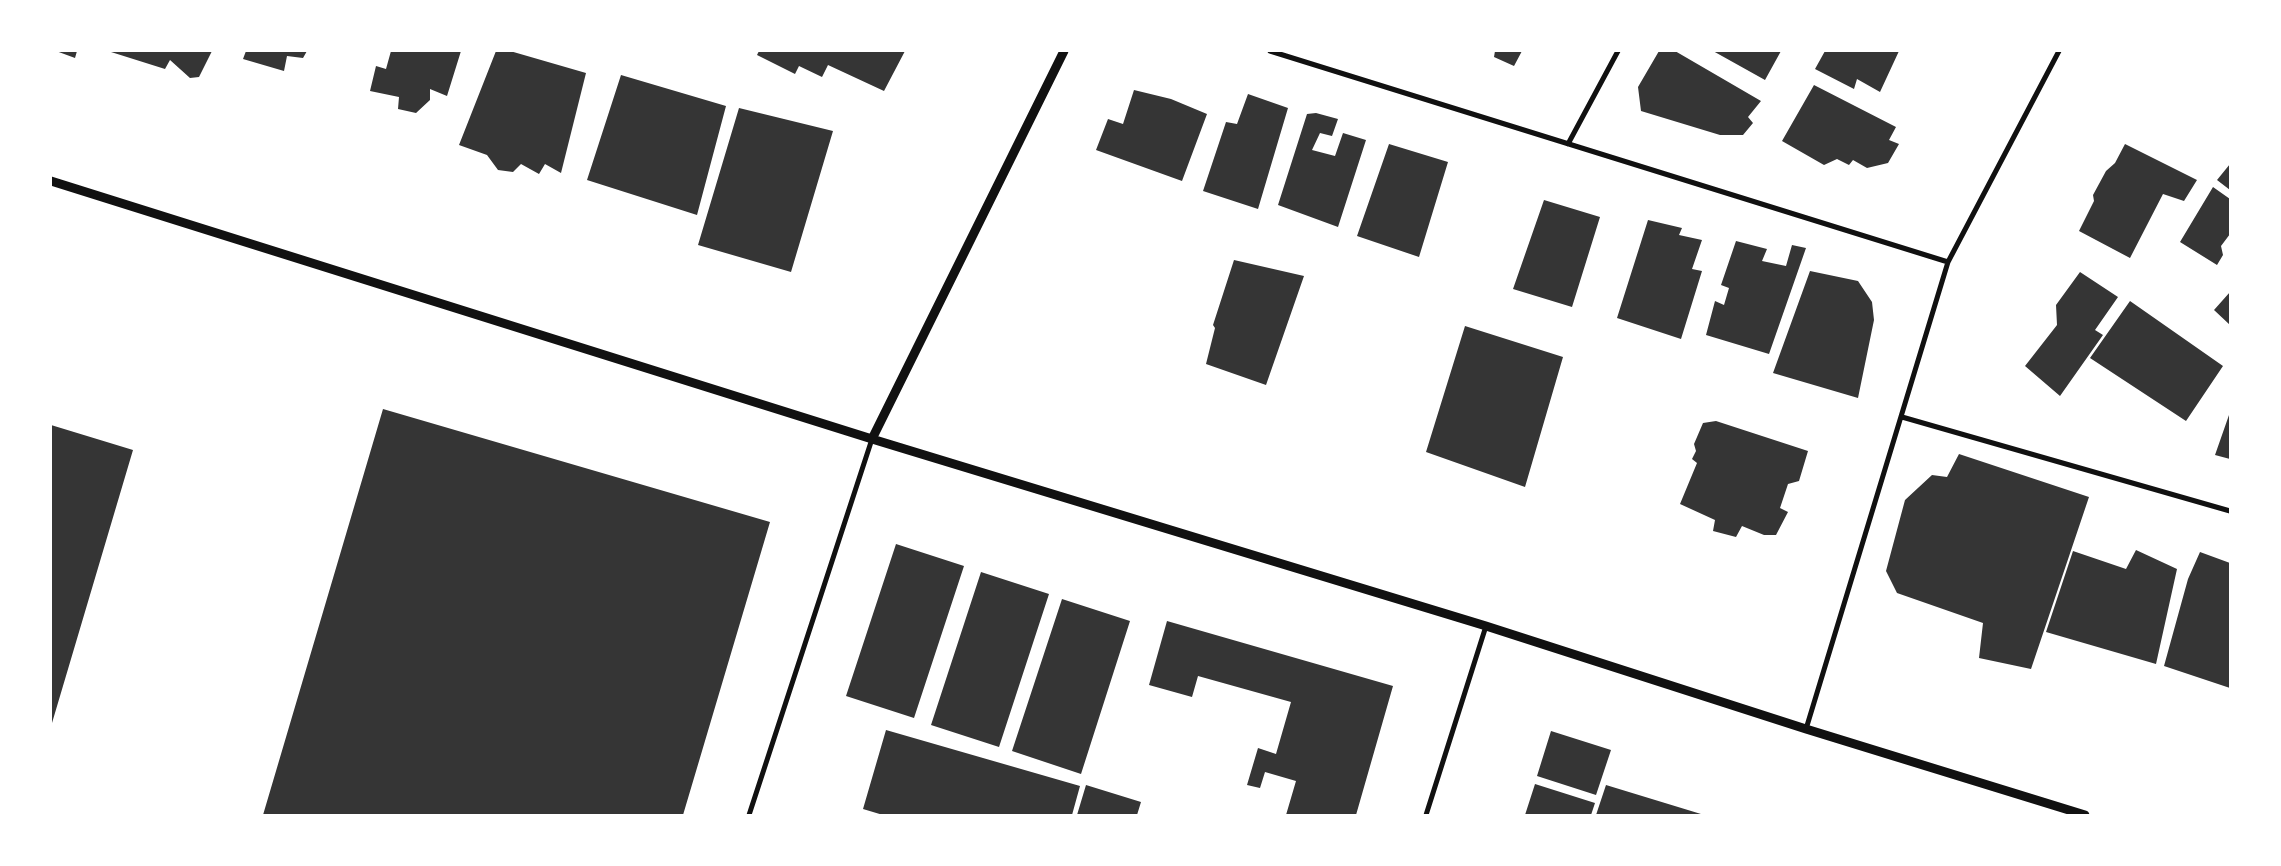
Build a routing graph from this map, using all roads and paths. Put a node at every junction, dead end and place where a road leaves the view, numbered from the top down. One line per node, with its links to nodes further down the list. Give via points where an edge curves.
1 (1064, 51): 9 (street)
2 (1270, 51): 5 (street)
3 (1618, 51): 5 (street)
4 (2059, 51): 7 (street)
5 (1568, 144): 7 (street)
6 (51, 181): 9 (street)
7 (1948, 262): 8 (street)
8 (1902, 416): 10 (street); 12 (street)
9 (872, 439): 11 (street); 13 (street)
10 (2230, 511)
11 (1486, 626): 12 (street); 14 (street)
12 (1806, 729): 15 (street)
13 (749, 815)
14 (1426, 815)
15 (2085, 815)

